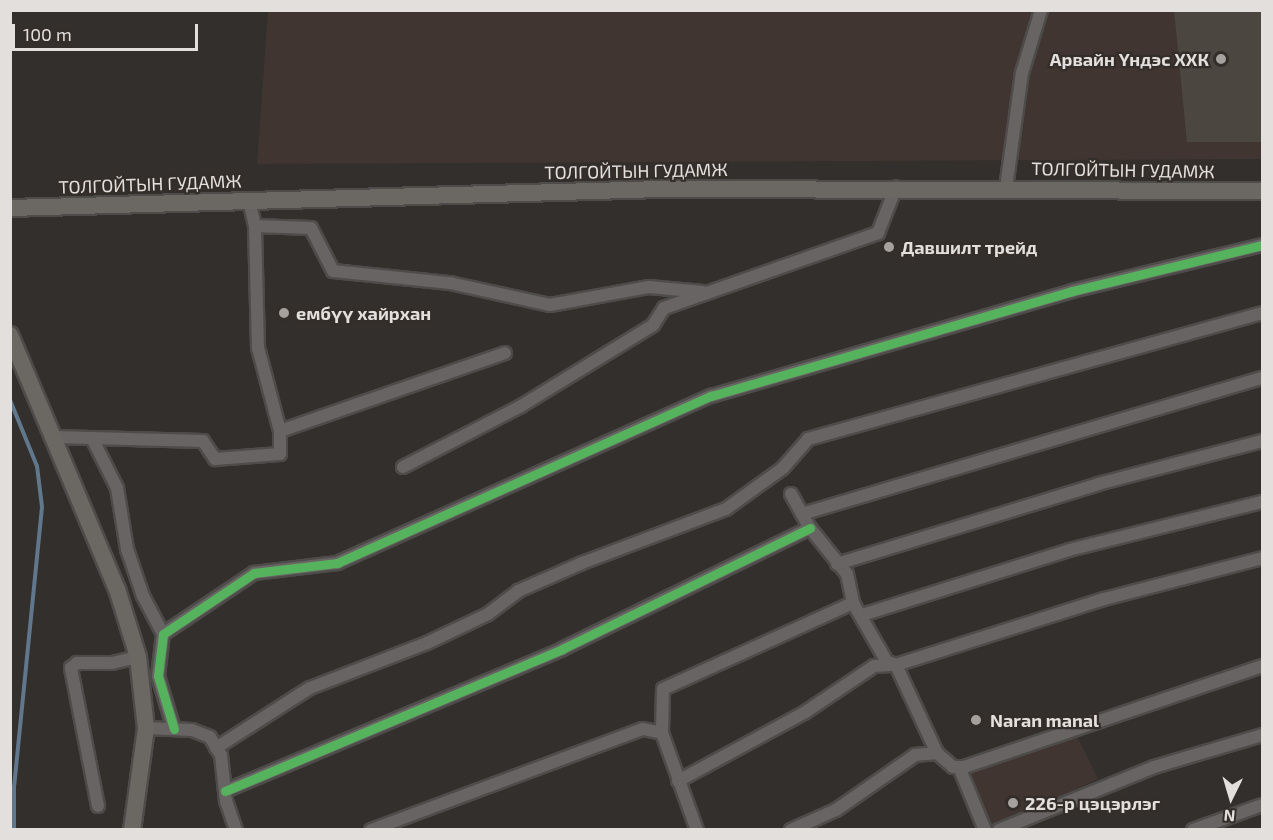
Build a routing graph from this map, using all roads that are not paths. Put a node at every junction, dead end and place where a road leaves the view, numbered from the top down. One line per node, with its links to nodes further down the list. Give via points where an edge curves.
1 (1028, 10): 3 (street)
2 (1041, 10): 3 (street)
3 (1030, 37): 5 (street, via 1009,145)
4 (896, 188): 5 (main road, ТОЛГОЙТЫН ГУДАМЖ); 7 (main road, ТОЛГОЙТЫН ГУДАМЖ); 11 (street, via 878,233)
5 (1006, 188): 6 (main road, ТОЛГОЙТЫН ГУДАМЖ)
6 (1263, 191)
7 (249, 200): 8 (main road, ТОЛГОЙТЫН ГУДАМЖ); 9 (street)
8 (10, 208)
9 (255, 226): 11 (street, via 311,228 333,271 450,283 550,305 649,287); 16 (street, via 258,348)
10 (1263, 245): 29 (street, via 1072,291 711,396 337,563 254,573)
11 (707, 292): 20 (street, via 664,308 653,325 521,406)
12 (1263, 313): 37 (street, via 808,439 783,468 726,508 582,562 518,591 488,614 427,643 310,688)
13 (10, 335): 17 (main road)
14 (505, 353): 16 (street)
15 (1263, 378): 23 (street)
16 (280, 431): 18 (street, via 280,454 257,459 215,459 204,441)
17 (54, 437): 18 (street); 30 (main road, via 117,589)
18 (92, 438): 29 (street, via 117,488 127,549 143,596)
19 (1263, 441): 26 (street, via 1098,484)
20 (403, 466)
21 (791, 494): 23 (street)
22 (1263, 502): 28 (street, via 1069,550)
23 (802, 514): 24 (street)
24 (810, 528): 26 (street); 41 (street, via 562,649)
25 (1263, 558): 31 (street, via 1104,599)
26 (837, 564): 27 (street, via 847,574)
27 (853, 603): 28 (street); 35 (street, via 663,689)
28 (862, 615): 31 (street, via 887,662)
29 (163, 634): 34 (street, via 158,676)
30 (138, 657): 33 (main road); 43 (street, via 112,663 77,663 70,668)
31 (896, 665): 38 (street); 40 (street, via 874,666 804,713)
32 (1263, 666): 39 (street)
33 (146, 728): 34 (street); 44 (main road)
34 (174, 729): 37 (street, via 210,737)
35 (662, 733): 40 (street); 46 (street, via 643,729)
36 (1263, 735): 50 (street, via 1155,767)
37 (216, 748): 41 (street)
38 (937, 753): 39 (street); 48 (street, via 915,755 836,810)
39 (959, 767): 49 (street)
40 (678, 781): 47 (street)
41 (225, 791): 45 (street)
42 (1263, 805): 51 (street)
43 (98, 806)
44 (132, 830)
45 (236, 830)
46 (371, 830)
47 (697, 830)
48 (791, 830)
49 (985, 830)
50 (999, 830)
51 (1194, 830)

